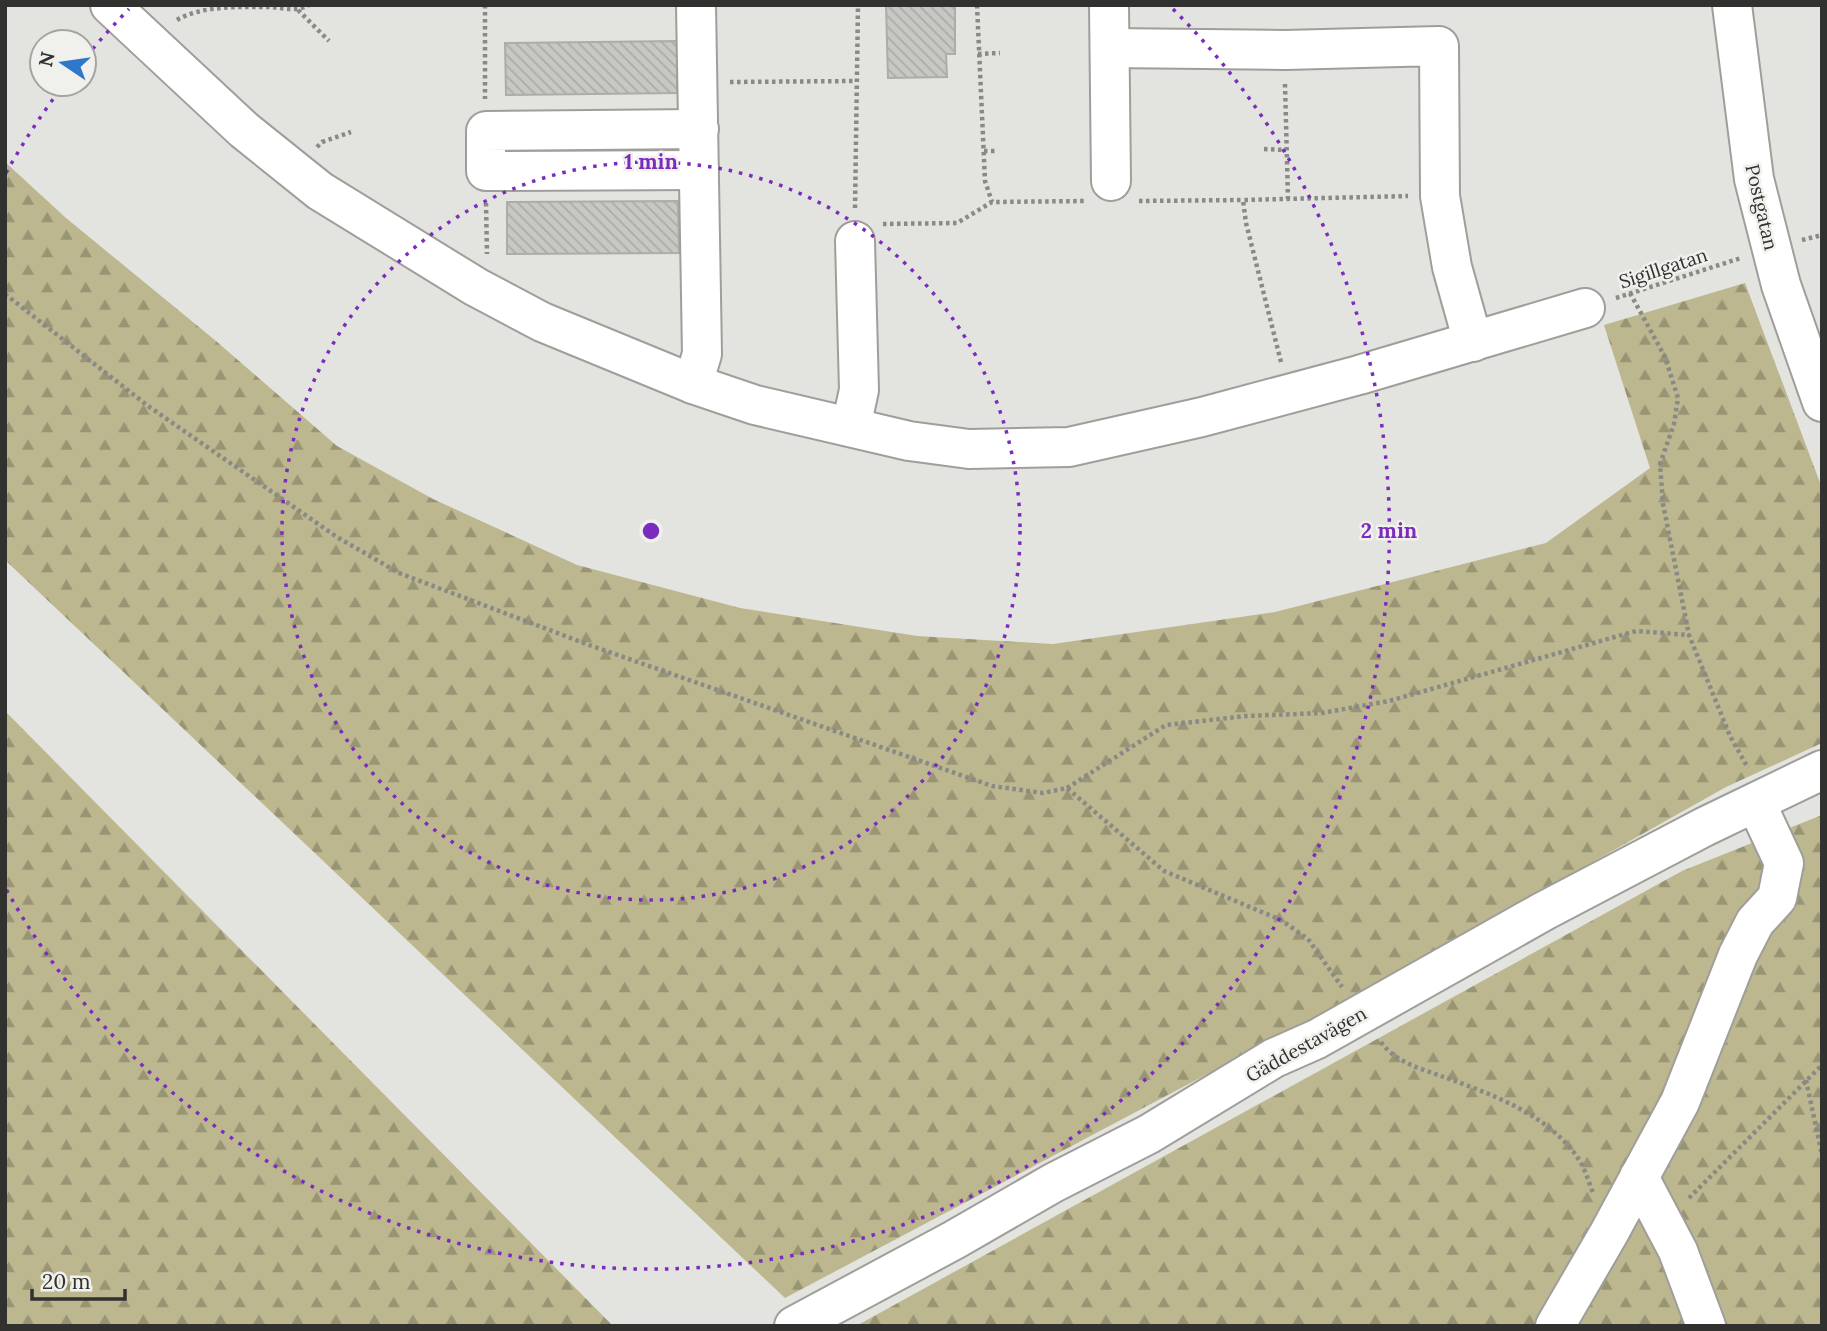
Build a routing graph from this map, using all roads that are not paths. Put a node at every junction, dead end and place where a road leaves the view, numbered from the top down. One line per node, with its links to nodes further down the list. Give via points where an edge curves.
1 (110, 5): 12 (street, via 244,130 320,191 476,287 554,327)
2 (696, 5): 6 (street)
3 (1109, 5): 5 (street)
4 (1732, 5): 13 (street, Postgatan, via 1754,179 1781,285)
5 (1110, 48): 8 (street); 11 (street, via 1439,46 1440,195 1452,267)
6 (699, 129): 7 (street); 7 (street, via 486,131 486,171)
7 (699, 170): 12 (street, via 702,354)
8 (1116, 194)
9 (855, 232): 14 (street, via 859,390)
10 (1585, 308): 11 (street)
11 (1473, 342): 14 (street, via 1069,447 969,449 909,441)
12 (693, 384): 14 (street, via 755,405)
13 (1822, 402)
14 (851, 426)
15 (1822, 770): 16 (street, Gäddestavägen)
16 (1756, 803): 17 (street, via 1784,863 1777,898 1755,922 1738,955 1680,1102); 18 (street, Gäddestavägen, via 1568,898 1274,1058 1149,1134)
17 (1639, 1177): 19 (street); 20 (street, via 1678,1251)
18 (794, 1326)
19 (1555, 1326)
20 (1706, 1326)

